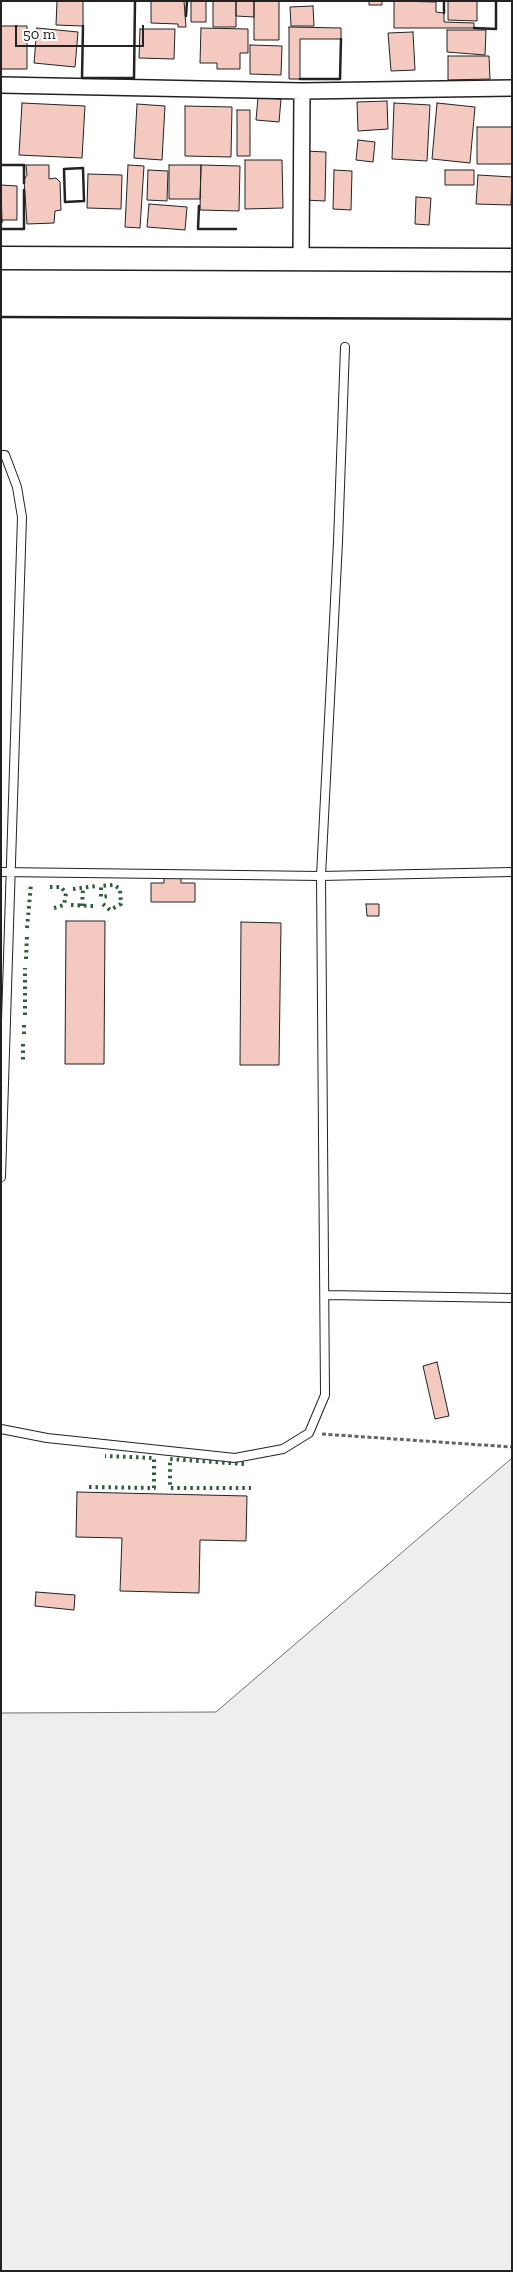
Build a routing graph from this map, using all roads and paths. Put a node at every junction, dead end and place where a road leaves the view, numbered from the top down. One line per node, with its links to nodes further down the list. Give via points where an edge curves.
1 (1, 85): 3 (street)
2 (512, 88): 3 (street)
3 (302, 91): 5 (street)
4 (1, 258): 5 (main road)
5 (301, 259): 6 (main road)
6 (512, 260)
7 (345, 347): 11 (lane)
8 (1, 455): 9 (lane, via 5,455 17,487 22,517)
9 (5, 872): 11 (lane); 12 (lane)
10 (512, 872): 11 (lane)
11 (321, 876): 13 (lane)
12 (1, 1177)
13 (326, 1295): 14 (lane); 16 (lane, via 325,1395)
14 (512, 1298)
15 (1, 1429): 16 (lane, via 47,1438 235,1458 283,1449)
16 (308, 1433): 17 (path)
17 (512, 1447)

